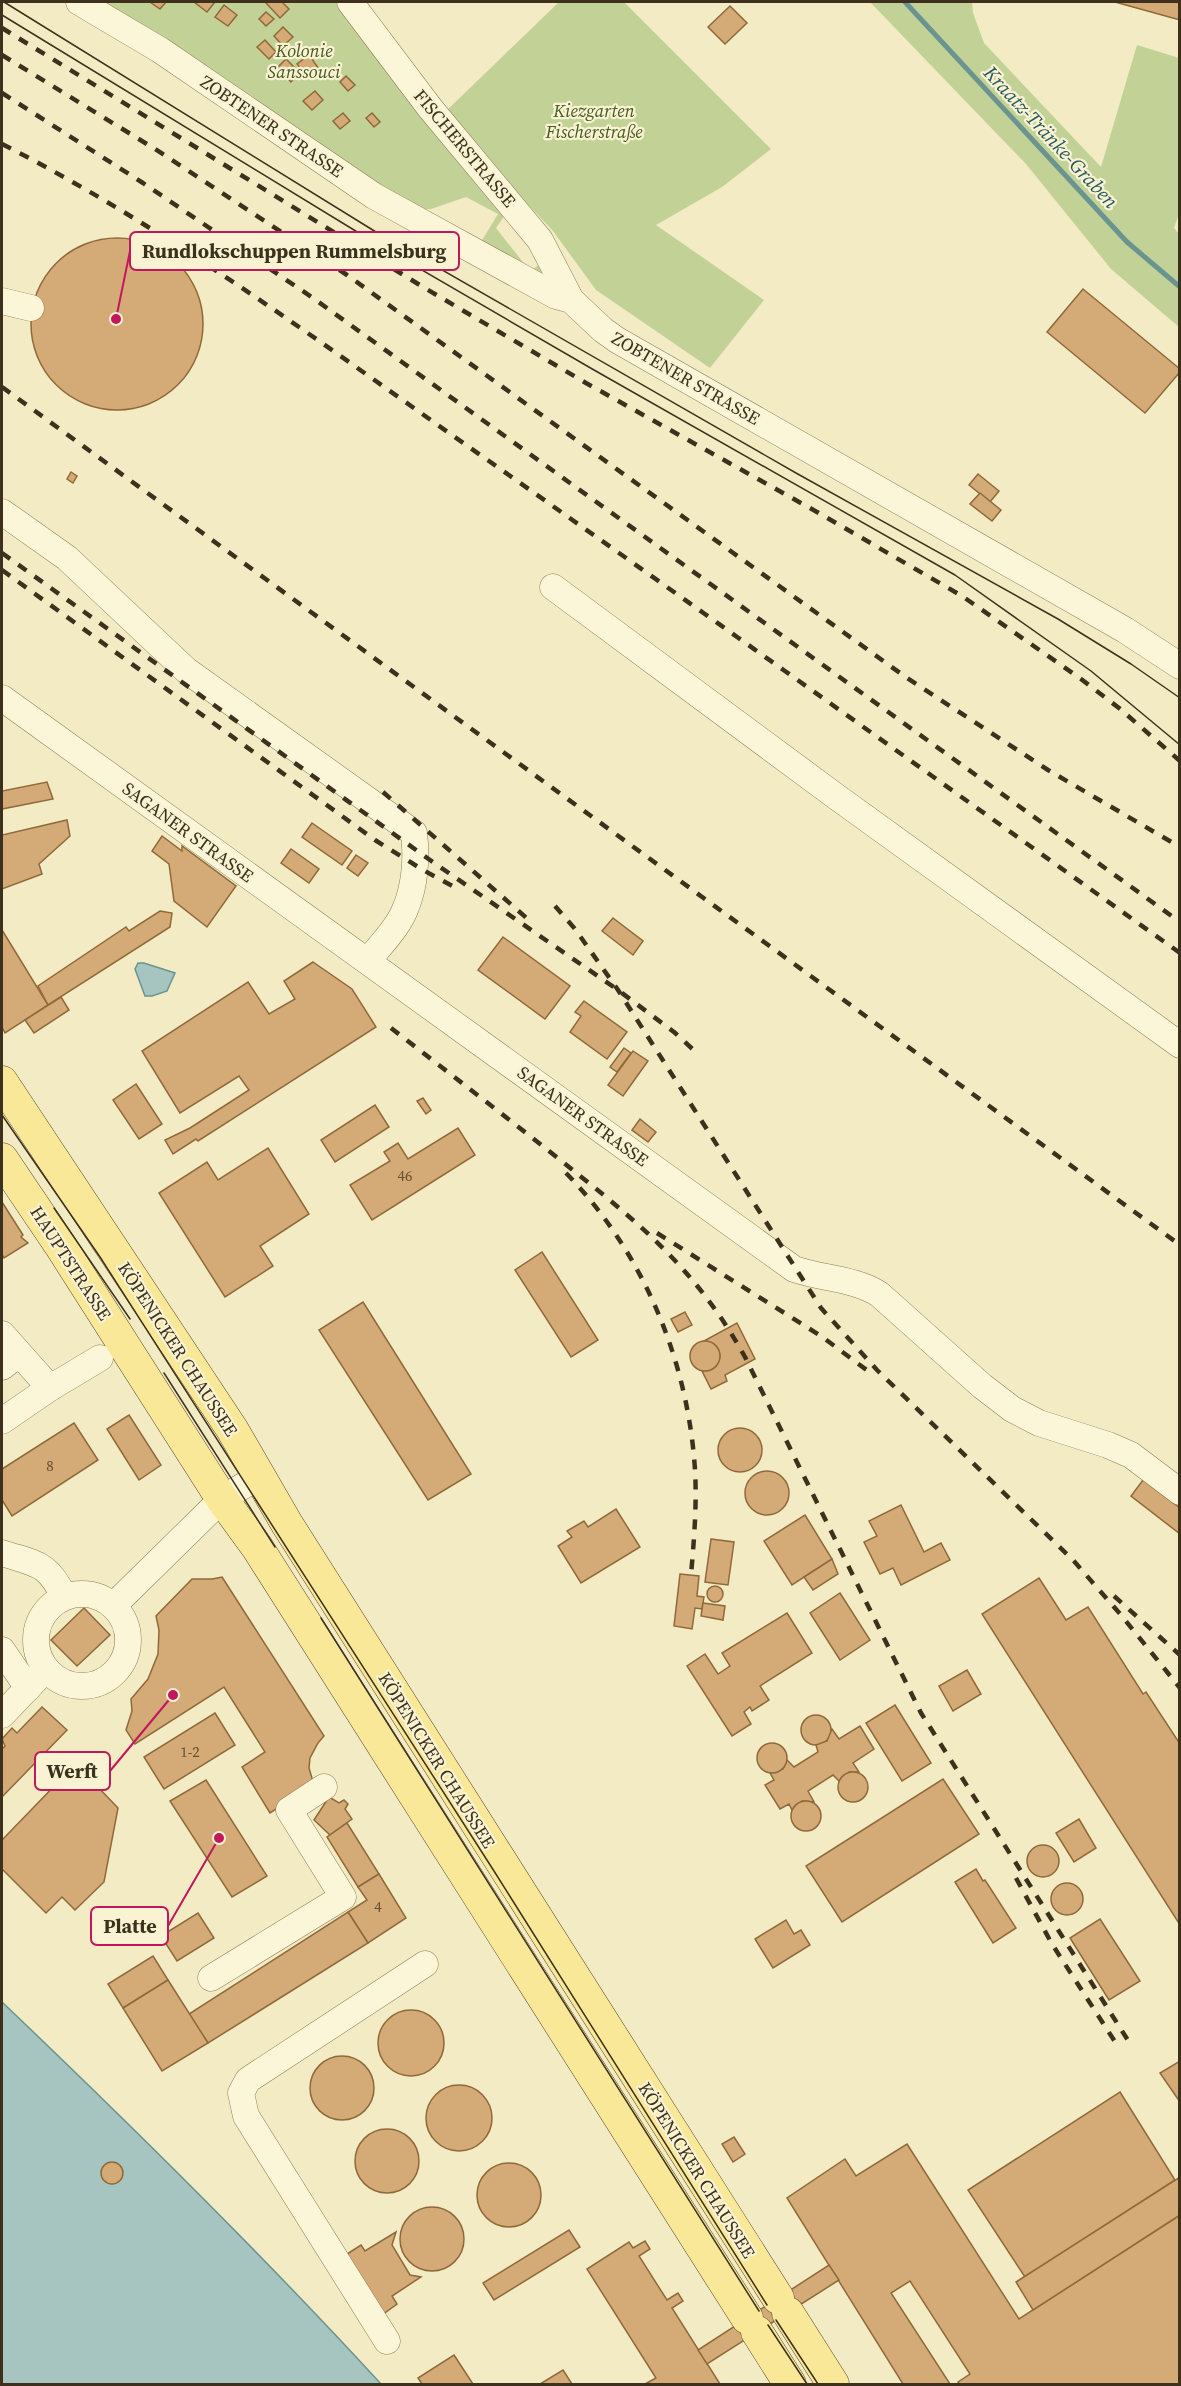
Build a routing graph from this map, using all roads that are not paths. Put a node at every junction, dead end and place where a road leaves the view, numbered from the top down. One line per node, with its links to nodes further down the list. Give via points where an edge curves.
1 (80, 2): 3 (street, ZOBTENER STRASSE, via 160,50 374,196 556,296)
2 (350, 2): 3 (street, FISCHERSTRASSE, via 430,108 540,240)
3 (572, 300): 8 (street, ZOBTENER STRASSE, via 617,340 1125,630)
4 (2, 301): 5 (street)
5 (31, 308)
6 (2, 512): 10 (street, via 67,558 186,670 414,833 415,857 405,909)
7 (554, 587): 11 (street)
8 (1179, 666)
9 (2, 698): 10 (street, SAGANER STRASSE)
10 (368, 961): 21 (street, SAGANER STRASSE, via 794,1269 867,1287 1012,1409 1039,1423 1131,1455)
11 (1179, 1045)
12 (2, 1082): 20 (main road, KÖPENICKER CHAUSSEE, via 232,1429)
13 (2, 1159): 17 (main road, HAUPTSTRASSE)
14 (2, 1334): 16 (street)
15 (100, 1359): 18 (street)
16 (10, 1360): 18 (street)
17 (139, 1368): 22 (main road, KÖPENICKER CHAUSSEE)
18 (50, 1388): 19 (street)
19 (2, 1421)
20 (259, 1476): 22 (street); 33 (main road, KÖPENICKER CHAUSSEE)
21 (1179, 1492)
22 (222, 1499): 25 (street); 34 (main road, KÖPENICKER CHAUSSEE, via 261,1553)
23 (2, 1552): 24 (street, via 42,1566 56,1577)
24 (64, 1597): 25 (street, via 90,1594); 27 (street, via 42,1615 37,1628 38,1657)
25 (114, 1605): 27 (street, via 128,1632 128,1647 114,1674 94,1684 71,1685 57,1680)
26 (2, 1650): 28 (street)
27 (46, 1669): 28 (street)
28 (28, 1688): 29 (street)
29 (3, 1711)
30 (324, 1787): 32 (street, via 289,1810 342,1897)
31 (425, 1964): 35 (street, via 248,2080 241,2094 246,2116)
32 (211, 1978)
33 (630, 2066): 34 (street); 37 (main road, KÖPENICKER CHAUSSEE)
34 (600, 2084): 36 (main road, KÖPENICKER CHAUSSEE)
35 (387, 2341)
36 (790, 2385)
37 (833, 2385)

